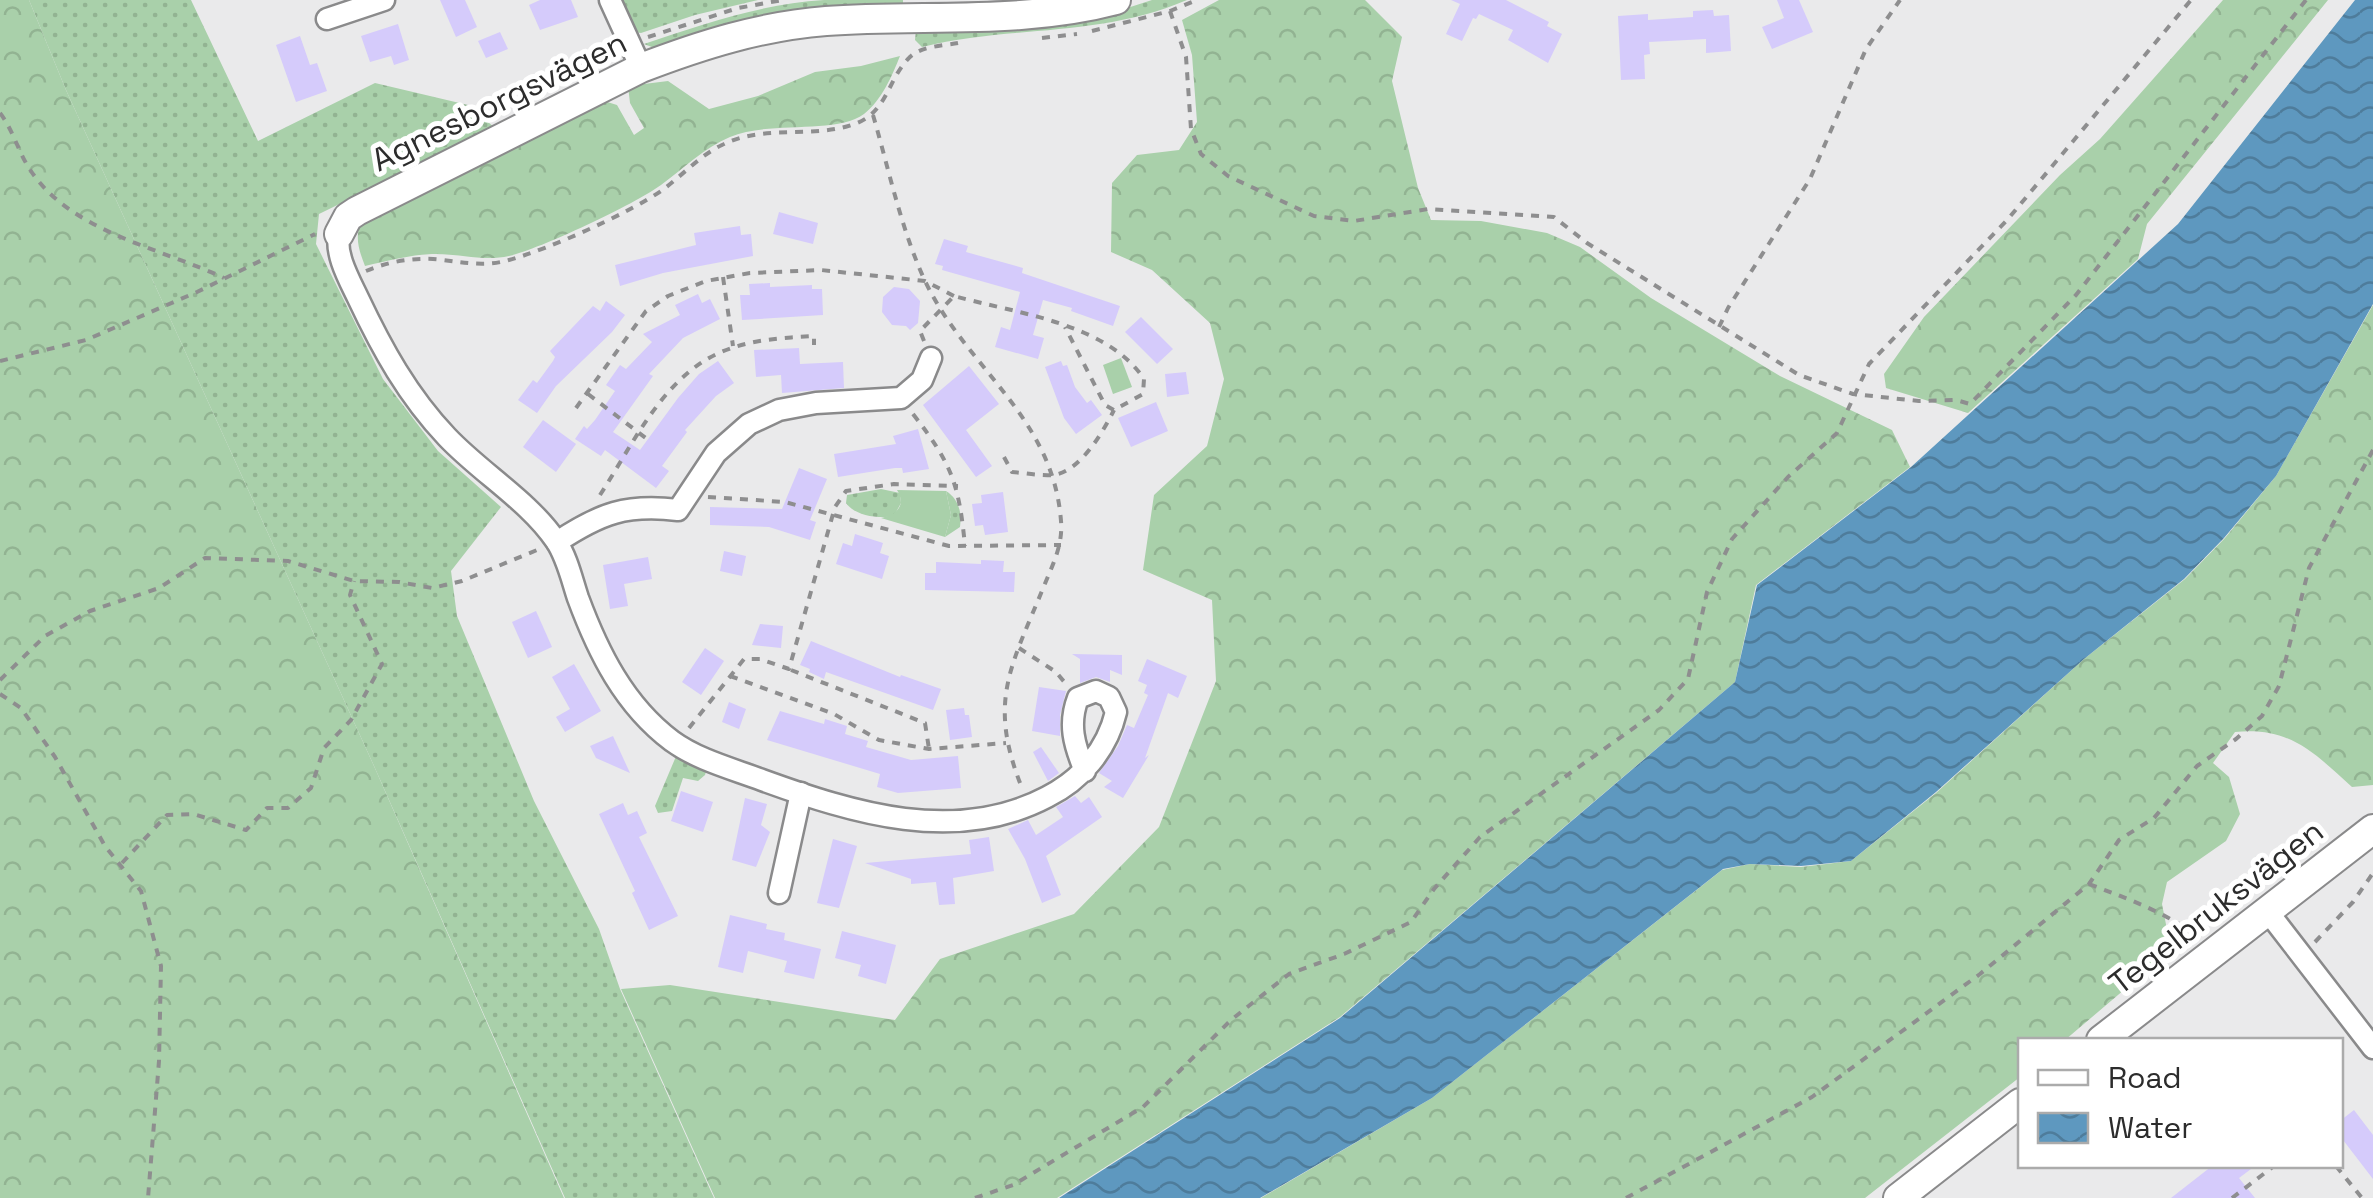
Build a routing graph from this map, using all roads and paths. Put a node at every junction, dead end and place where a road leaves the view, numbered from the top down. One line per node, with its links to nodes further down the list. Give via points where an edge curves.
1 (384, 0): 9 (street)
2 (610, 0): 12 (street)
3 (1116, 0): 12 (street, Agnesborgsvägen, via 1044,14 785,26)
4 (1197, 0): 8 (path)
5 (1900, 0): 23 (path, via 1866,49 1810,180)
6 (2190, 0): 29 (path, via 2008,219 1869,364)
7 (2306, 0): 29 (path, via 2076,295 1970,404)
8 (1170, 11): 10 (path); 23 (path, via 1186,57 1191,129 1201,154 1228,176 1314,216 1354,221 1428,209 1554,217)
9 (327, 19)
10 (1036, 39)
11 (959, 42): 14 (path, via 909,56)
12 (640, 68): 15 (street, Agnesborgsvägen, via 357,211)
13 (0, 113): 18 (path, via 30,170 62,203 108,232)
14 (873, 115): 17 (path, via 826,130 752,134 723,144 633,206 508,261 401,260); 19 (path)
15 (339, 234): 17 (street); 18 (path, via 318,232)
16 (723, 276): 19 (path, via 821,270); 25 (path); 28 (path, via 656,302)
17 (349, 278): 42 (street, via 418,405)
18 (225, 279): 27 (path, via 86,340)
19 (925, 281): 20 (path); 21 (path)
20 (954, 296): 21 (path); 22 (path)
21 (941, 308): 26 (path, via 920,331); 37 (path, via 1039,440)
22 (1065, 326): 32 (path, via 1105,405); 32 (path, via 1112,345 1144,379 1143,394)
23 (1720, 327): 29 (path, via 1790,370)
24 (814, 345): 25 (path, via 814,336)
25 (734, 348): 33 (path, via 682,378)
26 (932, 358): 30 (street, via 922,380)
27 (0, 361)
28 (588, 394): 31 (path); 33 (path)
29 (1853, 394): 72 (path, via 1837,433 1732,540 1708,592 1688,679 1659,710 1480,836 1411,922 1289,974 1143,1106 1013,1185)
30 (901, 398): 38 (path); 39 (street, via 816,403 763,416 722,447)
31 (576, 408)
32 (1114, 410): 37 (path, via 1075,464)
33 (640, 434): 34 (path); 41 (path, via 599,497)
34 (648, 439)
35 (2373, 450): 61 (path, via 2309,568 2284,672 2262,716 2197,766 2154,818 2119,840)
36 (1004, 457): 37 (path, via 1012,472)
37 (1054, 475): 43 (path)
38 (958, 486): 40 (path, via 894,484 846,492); 44 (path)
39 (688, 496): 40 (path, via 771,500); 41 (street, via 678,510 628,508)
40 (832, 516): 44 (path); 47 (path)
41 (595, 520): 42 (street)
42 (557, 542): 45 (path, via 432,588); 53 (street, via 609,668)
43 (1061, 545): 44 (path); 46 (path)
44 (965, 548)
45 (354, 582): 49 (path, via 288,561 205,558 159,588 90,611 45,636); 59 (path, via 350,595 382,664 351,720 324,748 311,788 288,808 266,808 246,830 193,814 167,814)
46 (1018, 648): 51 (path, via 1056,672); 52 (path, via 1004,695)
47 (789, 669): 48 (path, via 744,659); 54 (path, via 924,723)
48 (730, 676): 53 (path); 54 (path, via 834,714 879,740)
49 (0, 680)
50 (0, 694): 59 (path, via 32,724)
51 (1078, 698): 55 (street, via 1073,740); 55 (street, via 1102,692 1116,712)
52 (1006, 743): 54 (path); 57 (path)
53 (676, 744): 56 (street)
54 (930, 749)
55 (1085, 770): 57 (street)
56 (801, 793): 57 (street, via 932,824 996,818); 62 (street)
57 (1030, 806)
58 (2373, 829): 63 (street, Tegelbruksvägen)
59 (120, 865): 71 (path, via 141,890 161,966)
60 (2373, 873): 65 (path)
61 (2089, 884): 64 (path, via 2166,916); 73 (path, via 1812,1097)
62 (779, 893)
63 (2268, 912): 64 (street, Tegelbruksvägen); 65 (street)
64 (2212, 954): 66 (street, Tegelbruksvägen)
65 (2300, 954): 67 (street)
66 (2105, 1038)
67 (2373, 1048)
68 (2018, 1105): 74 (street)
69 (2271, 1168): 75 (path)
70 (2338, 1168): 76 (path)
71 (148, 1198)
72 (975, 1198)
73 (1626, 1198)
74 (1898, 1198)
75 (2232, 1198)
76 (2362, 1198)

